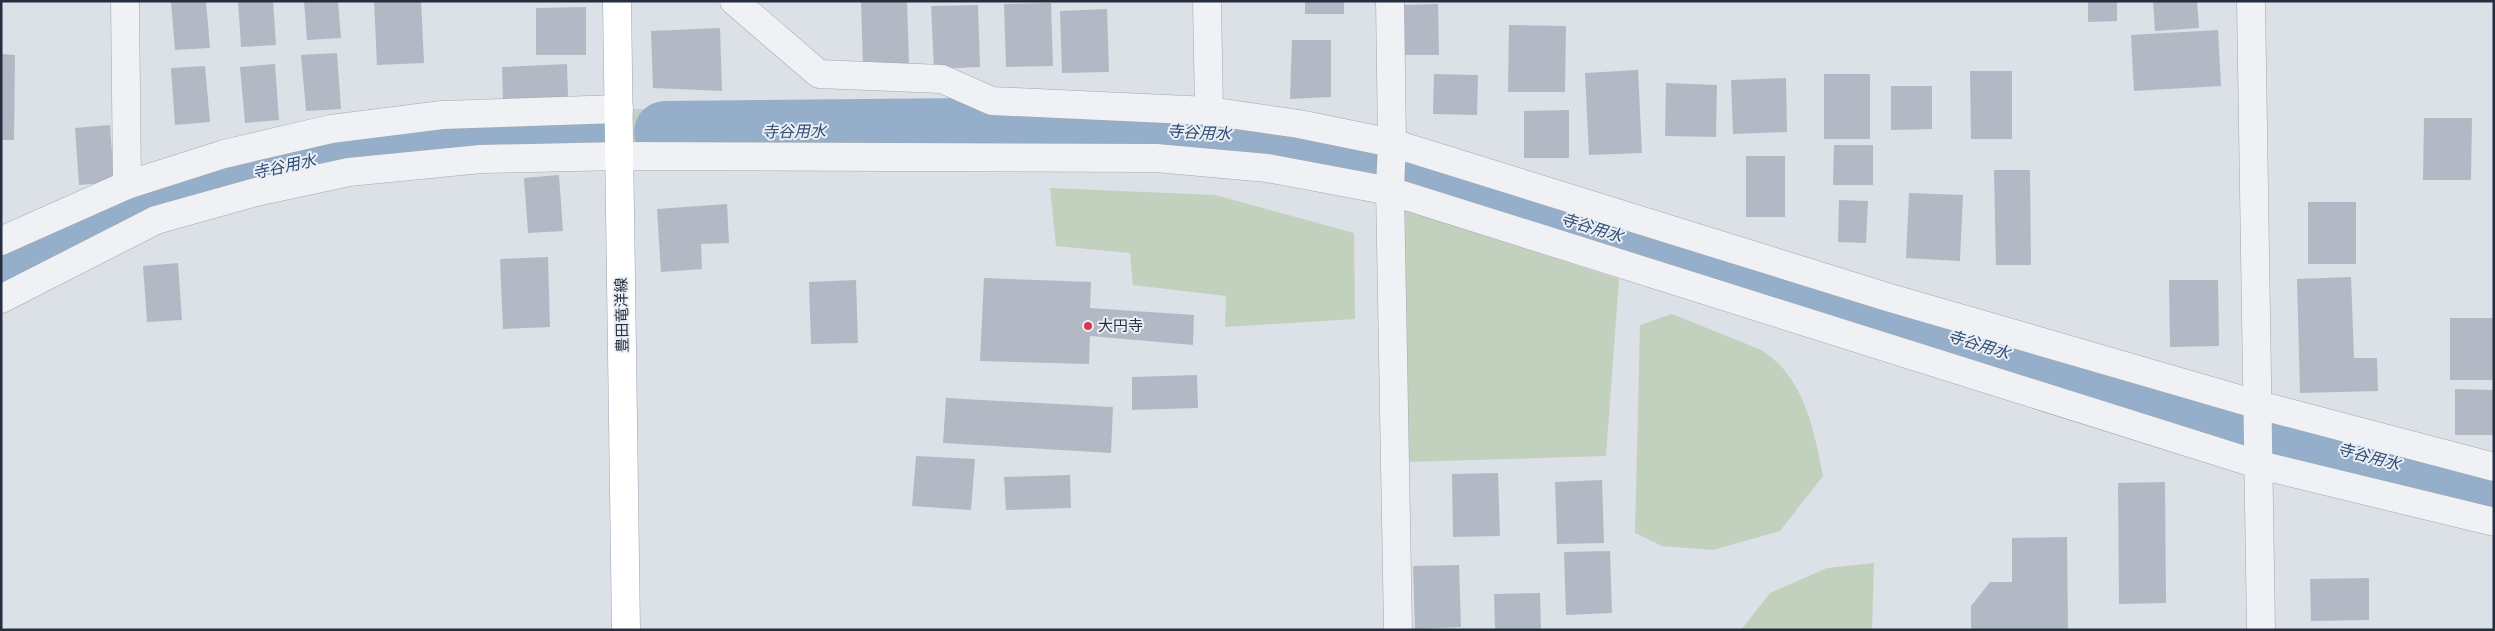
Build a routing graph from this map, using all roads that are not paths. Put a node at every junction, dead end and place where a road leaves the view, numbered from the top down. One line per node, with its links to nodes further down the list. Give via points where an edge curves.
1 (125, 1): 11 (street)
2 (617, 1): 7 (main road, 豊田竜洋線)
3 (734, 1): 8 (street, via 819,74 942,78 992,101)
4 (1207, 1): 8 (street)
5 (1390, 1): 9 (street)
6 (2251, 1): 15 (street)
7 (619, 108): 10 (main road, 豊田竜洋線); 11 (street, via 442,115 331,129 224,154)
8 (1209, 111): 9 (street, via 1300,124)
9 (1392, 144): 12 (street); 15 (street)
10 (620, 156): 12 (street, via 1156,158 1267,168); 14 (street, via 480,159 349,172 276,187 156,220); 19 (main road, 豊田竜洋線)
11 (127, 185): 13 (street)
12 (1390, 190): 16 (street); 20 (street)
13 (1, 241)
14 (1, 299)
15 (2259, 409): 16 (street); 17 (street)
16 (2260, 458): 18 (street); 21 (street)
17 (2494, 467)
18 (2494, 522)
19 (626, 630)
20 (1398, 630)
21 (2261, 630)

